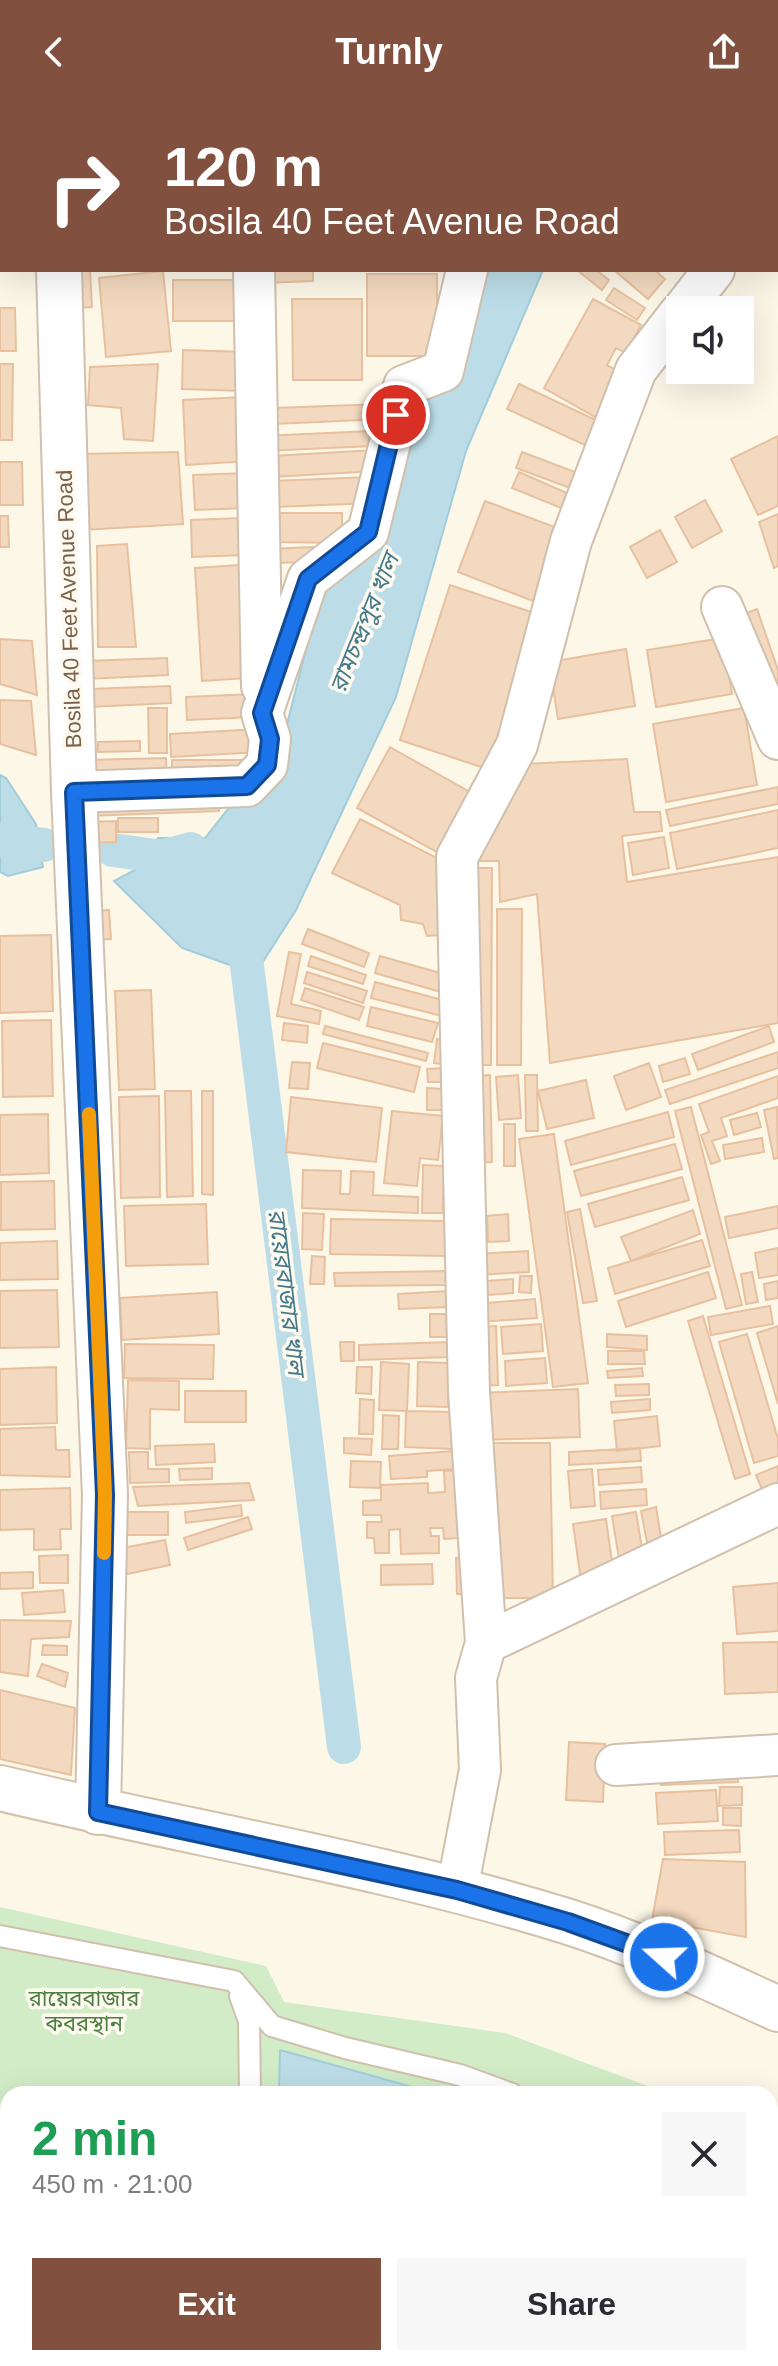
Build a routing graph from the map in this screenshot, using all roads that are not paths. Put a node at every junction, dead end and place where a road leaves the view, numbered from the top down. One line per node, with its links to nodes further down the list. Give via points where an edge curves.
1 (59, 272): 10 (street, Bosila 40 Feet Avenue Road)
2 (254, 272): 8 (street)
3 (467, 272): 8 (street, via 443,371 404,386 368,532 308,579)
4 (712, 272): 5 (street)
5 (694, 296)
6 (666, 331): 12 (street, via 636,370 571,541 517,745 457,857 469,1392)
7 (722, 607): 9 (street)
8 (262, 713): 10 (street, via 270,739 267,765 247,786)
9 (778, 739)
10 (74, 792): 16 (street, Bosila 40 Feet Avenue Road, via 105,1495)
11 (778, 1504): 12 (street)
12 (486, 1643): 17 (street, via 476,1678 480,1770)
13 (778, 1755): 14 (street)
14 (616, 1765)
15 (0, 1788): 16 (street)
16 (98, 1812): 17 (street)
17 (457, 1890): 20 (street, via 664,1957)
18 (0, 1936): 19 (lane)
19 (234, 1981): 21 (lane, via 249,2021); 22 (lane, via 272,2026)
20 (778, 2009)
21 (250, 2086)
22 (490, 2086)

